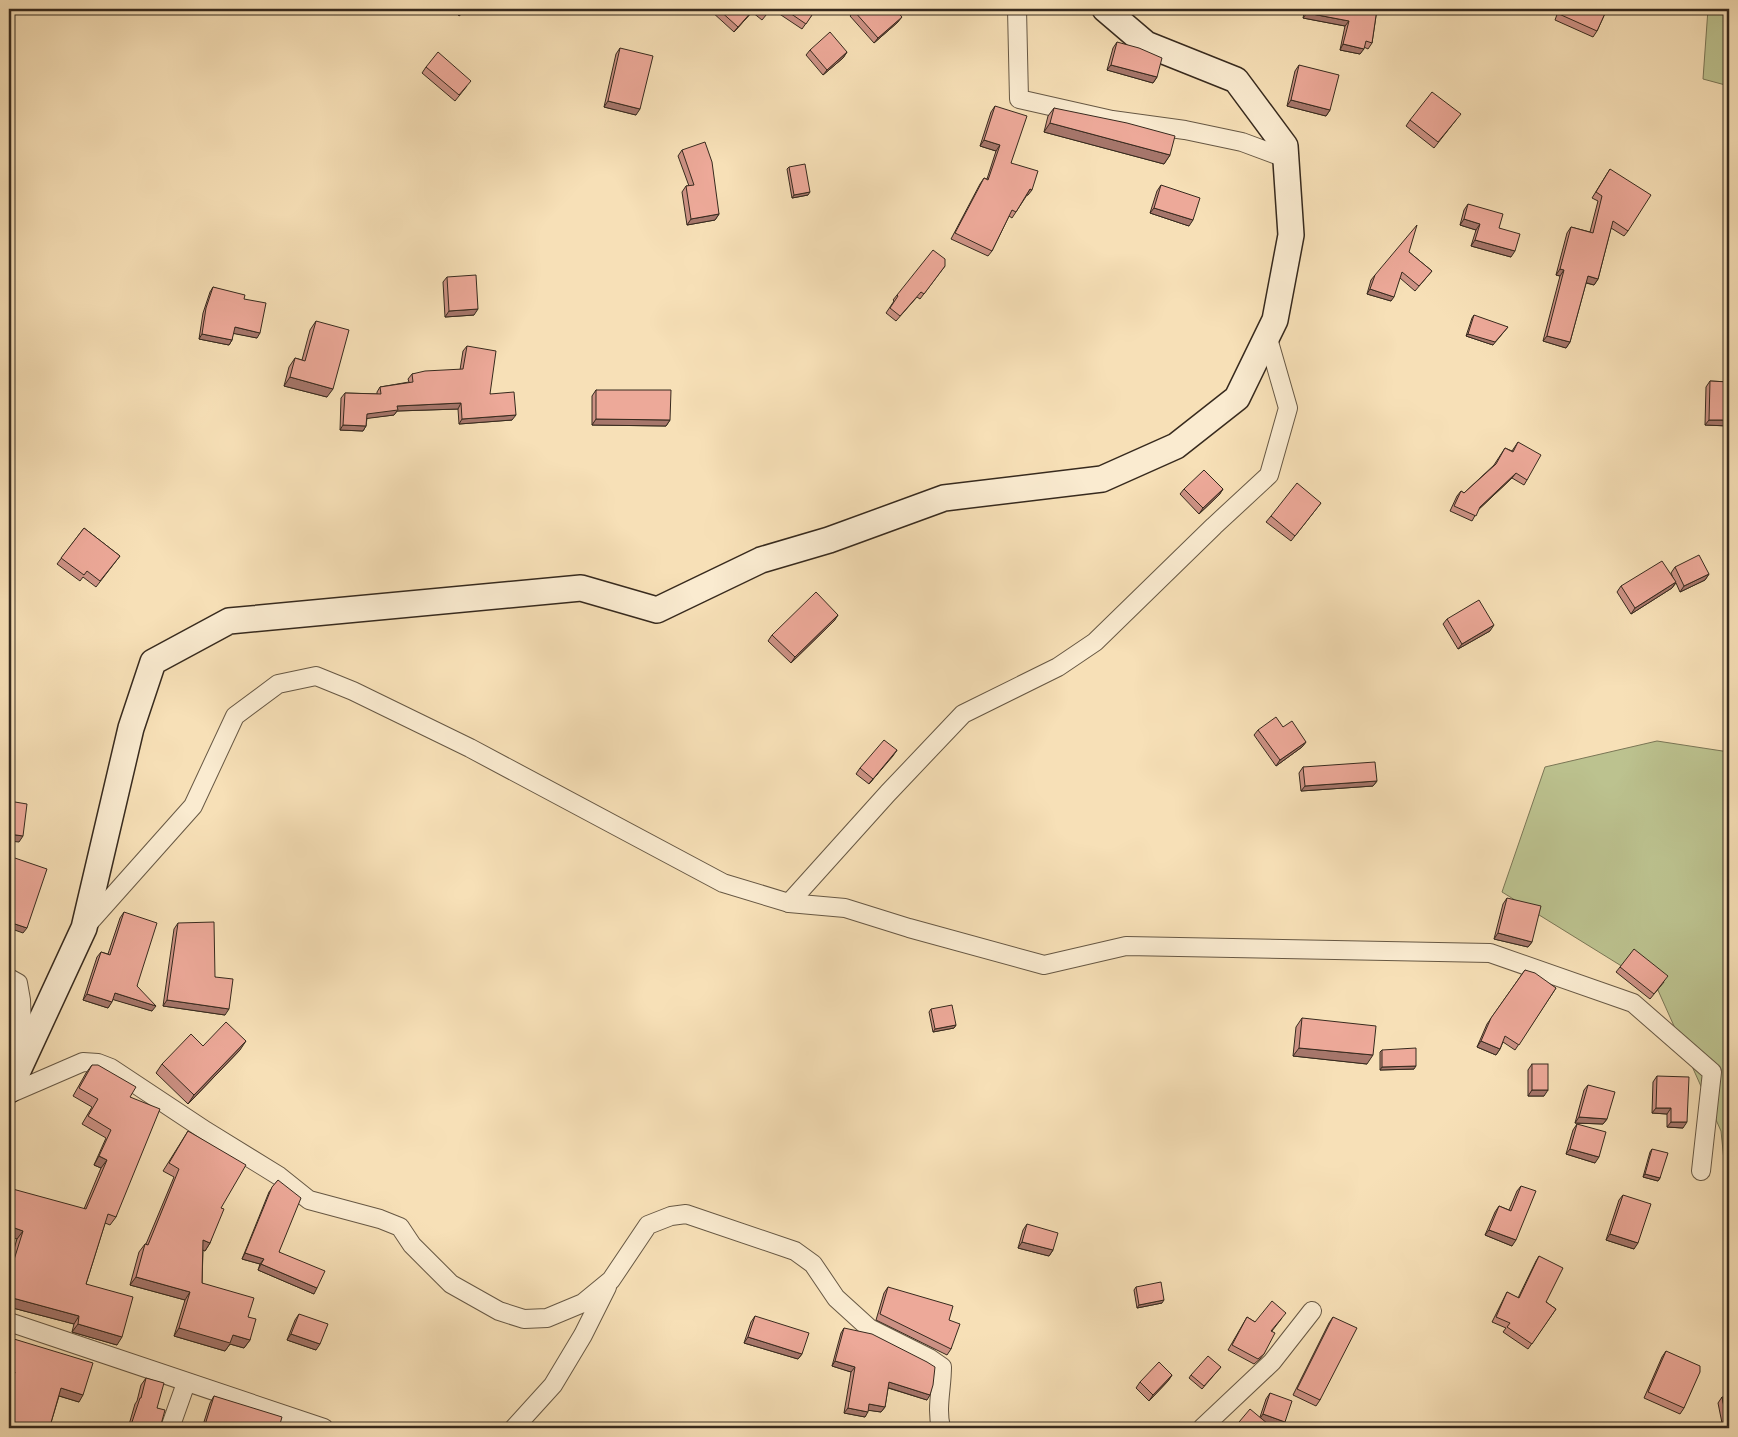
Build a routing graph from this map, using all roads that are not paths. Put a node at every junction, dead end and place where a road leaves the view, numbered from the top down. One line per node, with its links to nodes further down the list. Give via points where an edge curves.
1 (1017, 9): 3 (street, via 1019,99 1112,120 1242,142)
2 (1106, 9): 3 (main road, via 1146,44 1236,80 1285,146)
3 (1285, 158): 4 (main road, via 1292,235 1275,320)
4 (1267, 335): 5 (street, via 1288,408 1269,475 1096,642 1058,667 963,714); 6 (main road, via 1237,398 1176,446 1102,479 944,498 830,540 761,560 657,610 581,588 229,622 153,662 131,728)
5 (789, 903): 6 (street, via 723,884 470,748 316,676 278,684 234,716 193,806); 10 (street, via 845,908 1044,965 1126,946 1490,953 1633,1003 1712,1072)
6 (84, 928): 8 (main road)
7 (9, 978): 8 (street, via 18,983 21,1000)
8 (23, 1058): 9 (main road)
9 (9, 1092): 11 (street, via 83,1062 111,1068 279,1176 309,1200 400,1226 412,1245 451,1284 499,1311 524,1319 547,1318 584,1303)
10 (1701, 1171)
11 (611, 1280): 17 (street, via 553,1385); 18 (street, via 648,1225 671,1216 686,1214 795,1251 813,1264 836,1298 869,1328 942,1367 938,1404)
12 (1312, 1312): 19 (street, via 1272,1362)
13 (9, 1322): 14 (street)
14 (186, 1383): 15 (street); 16 (street)
15 (170, 1428)
16 (324, 1428)
17 (514, 1428)
18 (941, 1428)
19 (1202, 1428)

